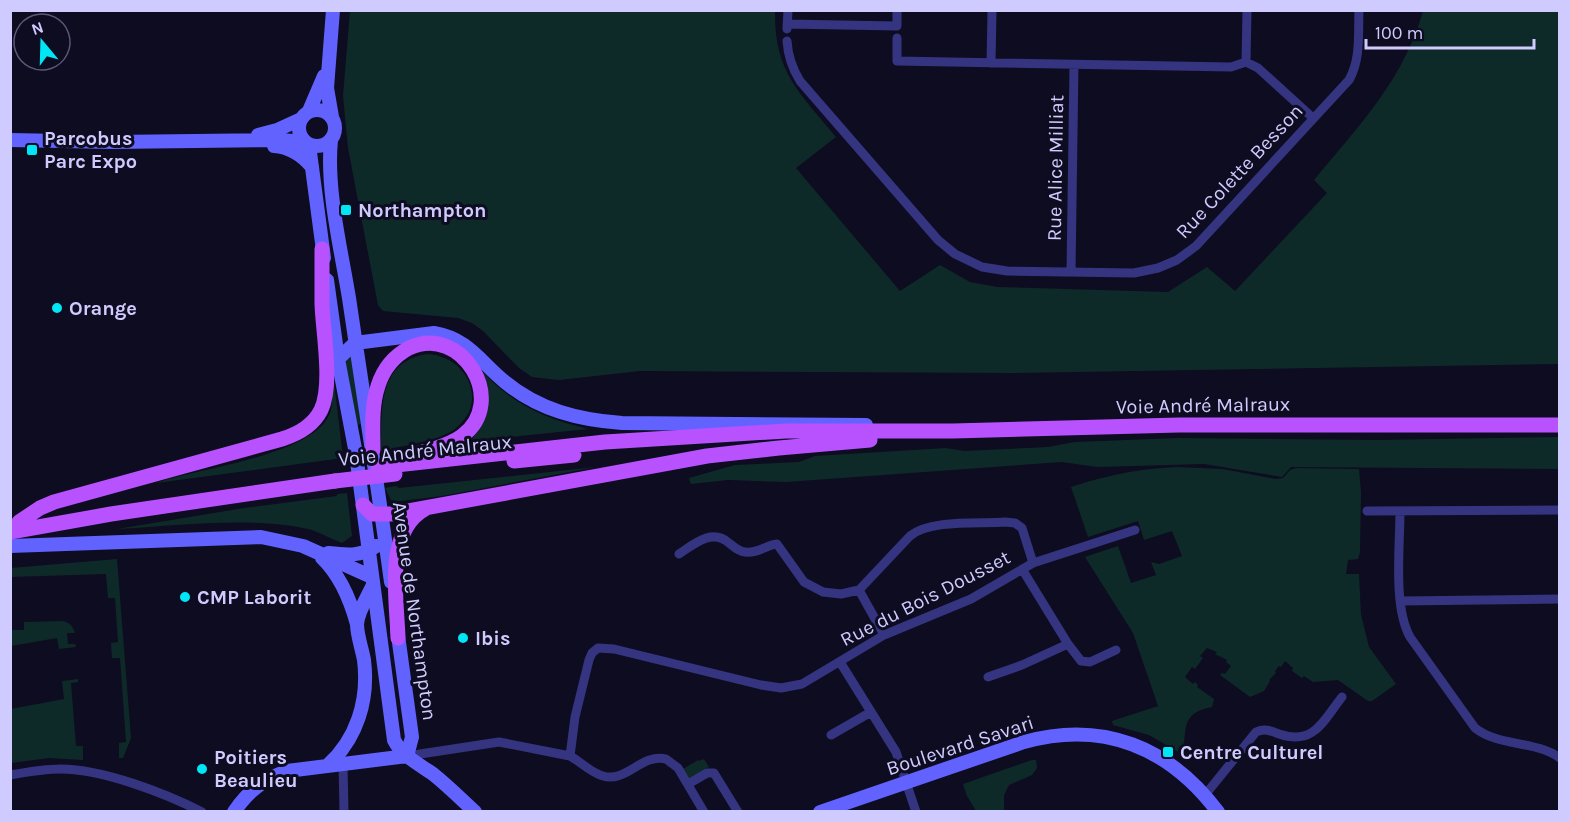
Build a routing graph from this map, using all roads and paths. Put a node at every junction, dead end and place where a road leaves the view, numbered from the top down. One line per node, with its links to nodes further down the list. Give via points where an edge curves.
1 (788, 10): 2 (street, via 787,27 897,26)
2 (897, 10)
3 (992, 10): 11 (street)
4 (1247, 10): 9 (street)
5 (1359, 10): 15 (street, Rue Colette Besson, via 1356,69)
6 (333, 11): 10 (street)
7 (897, 38): 11 (street, via 897,62)
8 (787, 41): 22 (street, Rue Colette Besson, via 792,67 800,81 938,240 955,254 982,267 1007,271)
9 (1246, 62): 12 (street, via 1231,67); 15 (street, via 1258,68)
10 (328, 63): 13 (street, via 320,90); 14 (street)
11 (991, 63): 12 (street)
12 (1074, 65): 22 (street, Rue Alice Milliat)
13 (305, 115): 14 (street, via 322,110); 18 (street, via 263,135); 19 (street, via 298,129)
14 (332, 117): 17 (street, via 336,128)
15 (1313, 118): 22 (street, Rue Colette Besson, via 1196,246 1177,260 1134,273)
16 (10, 140): 18 (street)
17 (331, 140): 19 (street, via 322,146); 23 (street, Avenue de Northampton, via 330,172)
18 (188, 141): 19 (street); 20 (street, via 284,147)
19 (307, 143): 20 (street, Avenue de Northampton)
20 (312, 167): 21 (street, Avenue de Northampton)
21 (322, 249): 24 (street, Avenue de Northampton); 35 (main road, via 326,391 312,423 282,439 54,502)
22 (1071, 272)
23 (355, 343): 24 (street); 26 (street, via 424,333 447,335 465,344 505,382 533,400 566,415 601,422 846,423); 27 (street, Avenue de Northampton)
24 (338, 359): 29 (street, Avenue de Northampton)
25 (1560, 425): 26 (main road, Voie André Malraux, via 1179,425)
26 (953, 431): 28 (main road, Voie André Malraux, via 846,432); 30 (main road, via 708,456)
27 (373, 450): 28 (main road, via 373,404 387,367 402,352 426,344 443,345 471,365 481,399 473,424 462,436); 34 (street, Avenue de Northampton)
28 (389, 466): 35 (main road, Voie André Malraux, bridge, via 111,514)
29 (363, 505): 34 (main road, via 372,514); 40 (street, Avenue de Northampton)
30 (431, 506): 34 (main road); 50 (main road, via 414,517 398,546)
31 (1560, 510): 33 (street)
32 (1367, 511): 33 (street)
33 (1400, 511): 47 (street)
34 (382, 514): 37 (street, Avenue de Northampton)
35 (13, 526)
36 (1135, 530): 42 (street, Rue du Bois Dousset)
37 (385, 538): 40 (street); 50 (street, Avenue de Northampton)
38 (10, 546): 39 (street, via 261,537)
39 (315, 551): 40 (street, via 354,555); 44 (street); 48 (street, via 337,576)
40 (369, 551): 44 (street, Avenue de Northampton)
41 (679, 554): 45 (street, via 714,536 745,552 775,544 812,588 835,594)
42 (1033, 563): 43 (street, Rue du Bois Dousset); 45 (street, via 1022,528 1015,523 931,526 910,536)
43 (1022, 569): 49 (street, Rue du Bois Dousset, via 971,599); 51 (street)
44 (372, 581): 48 (street); 58 (street, Avenue de Northampton, via 394,740)
45 (859, 590): 49 (street)
46 (1560, 599): 47 (street)
47 (1400, 601): 60 (street, via 1410,637 1475,728)
48 (357, 624): 62 (street, via 366,684 362,706 350,739)
49 (884, 635): 53 (street, Rue du Bois Dousset)
50 (398, 638): 58 (street, Avenue de Northampton, via 412,737)
51 (1068, 644): 52 (street, via 1084,662); 54 (street)
52 (1116, 650)
53 (840, 662): 56 (street); 59 (street, Rue du Bois Dousset, via 801,684 775,688 599,648 590,657)
54 (988, 677)
55 (1342, 697): 66 (street, via 1315,731 1306,736 1256,732)
56 (871, 712): 57 (street); 64 (street, via 896,752)
57 (831, 735)
58 (407, 756): 59 (street, via 499,742); 61 (street); 70 (street)
59 (570, 756): 65 (street, via 597,774 610,777 651,759 663,758 674,764)
60 (1560, 758)
61 (343, 764): 62 (street); 69 (street)
62 (327, 766): 68 (street, via 275,775 245,795)
63 (10, 775): 67 (street, via 77,770 130,783)
64 (906, 782): 66 (street, Boulevard Savari, via 1035,739 1095,735 1128,742 1158,756 1180,770); 73 (street, Boulevard Savari); 74 (street)
65 (688, 784): 71 (street); 72 (street, via 712,772)
66 (1205, 795): 75 (street, Boulevard Savari)
67 (202, 812)
68 (234, 812)
69 (344, 812)
70 (476, 812)
71 (704, 812)
72 (738, 812)
73 (820, 812)
74 (916, 812)
75 (1218, 812)

